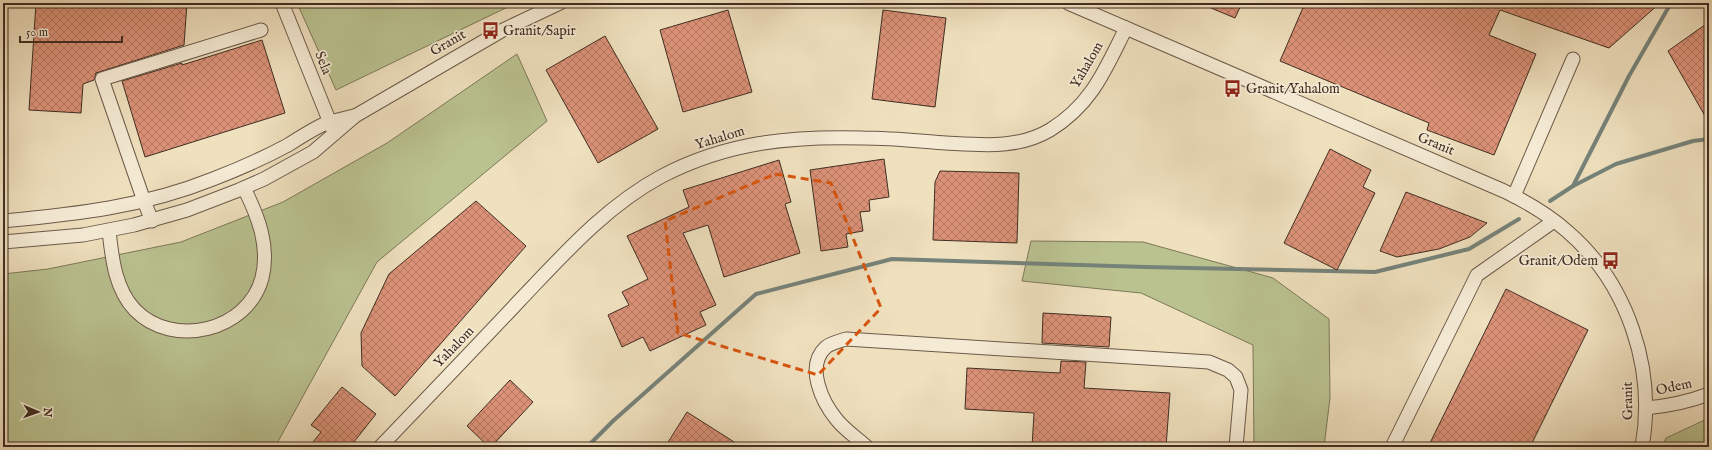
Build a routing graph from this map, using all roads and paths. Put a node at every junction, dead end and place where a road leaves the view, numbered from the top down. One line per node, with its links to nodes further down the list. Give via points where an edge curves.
1 (282, 3): 8 (street, Sela)
2 (560, 3): 7 (street, Granit, via 503,30)
3 (1068, 3): 4 (street, Granit)
4 (1126, 28): 11 (street, Granit); 20 (street, Yahalom, via 1100,80 1086,99 1049,130 1028,140 984,145 864,138 769,141 728,149 662,176 620,204 585,233)
5 (261, 30): 12 (street, via 102,79)
6 (1573, 60): 11 (street)
7 (355, 116): 8 (street); 9 (street)
8 (330, 122): 9 (street, Sela); 12 (street, via 238,169 186,189)
9 (335, 135): 10 (street, via 289,166)
10 (244, 188): 15 (street); 16 (street, via 260,226 264,244 262,279 256,294 246,307 234,318 218,326 199,331 178,330 147,320 127,299 116,273)
11 (1514, 196): 13 (street, Granit)
12 (144, 201): 14 (street, via 82,213); 15 (street)
13 (1554, 220): 19 (street, Granit, via 1587,249 1617,292 1637,345); 23 (street, via 1477,275)
14 (3, 221)
15 (152, 221): 16 (street)
16 (108, 231): 17 (street)
17 (3, 242)
18 (1709, 394): 19 (street, Odem, via 1670,406)
19 (1646, 408): 24 (street, Granit)
20 (380, 447)
21 (867, 447): 22 (street, via 837,421 828,409 816,371 818,358 827,346 846,339 1209,362 1228,370 1236,377 1241,390)
22 (1236, 447)
23 (1392, 447)
24 (1642, 447)

